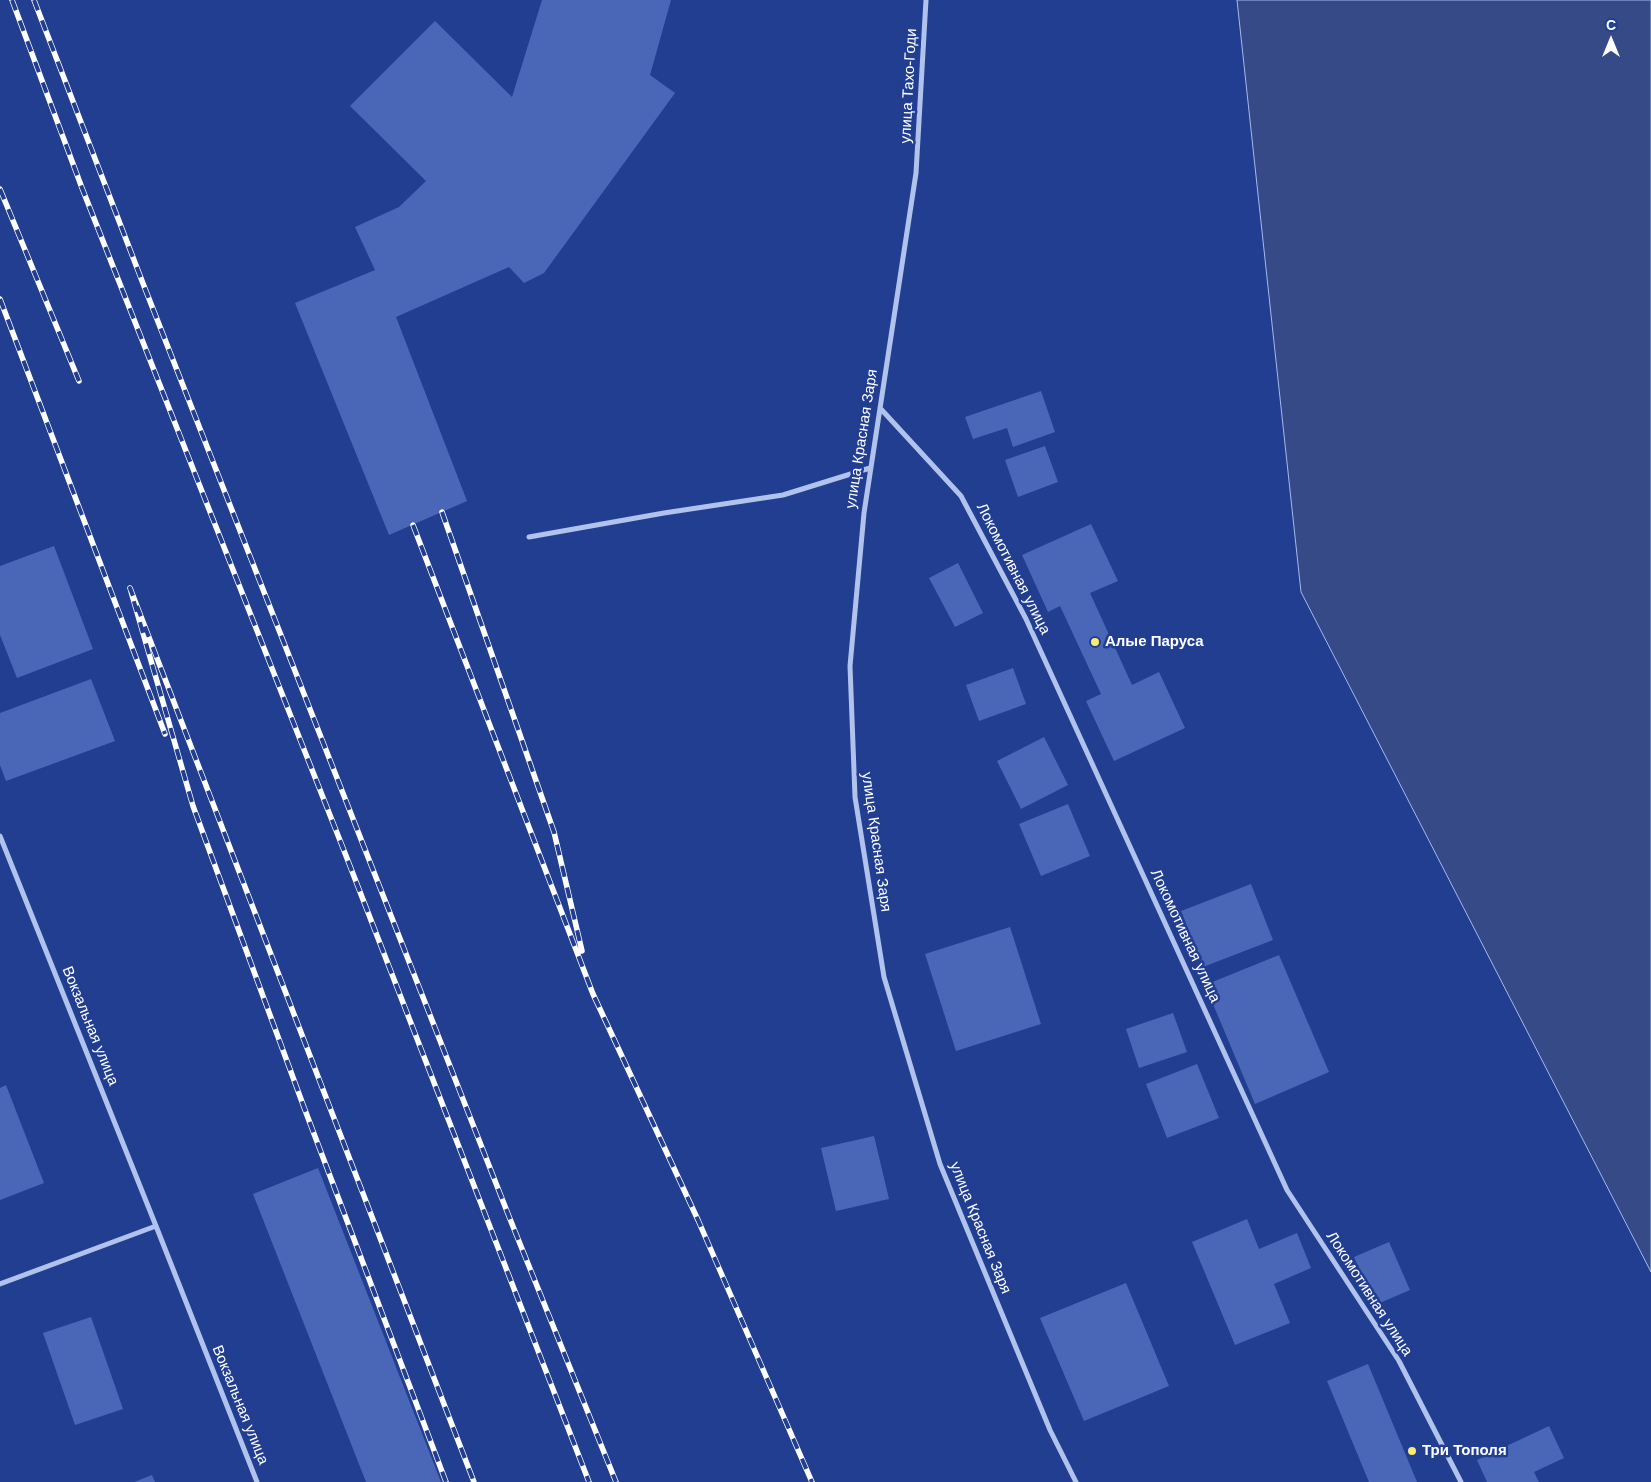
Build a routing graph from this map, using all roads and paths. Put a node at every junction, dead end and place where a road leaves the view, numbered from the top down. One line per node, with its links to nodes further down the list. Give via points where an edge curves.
1 (926, 0): 2 (street, улица Тахо-Годи)
2 (916, 173): 3 (street, улица Красная Заря)
3 (880, 408): 4 (street, улица Красная Заря); 11 (street, Локомотивная улица, via 961,496 1030,628 1287,1190 1399,1361)
4 (870, 468): 5 (street, via 783,495); 10 (street, улица Красная Заря, via 850,666 854,797 884,977 940,1164 1050,1430)
5 (529, 537)
6 (0, 836): 7 (street, Вокзальная улица)
7 (156, 1226): 8 (street); 9 (street, Вокзальная улица)
8 (0, 1284)
9 (257, 1482)
10 (1076, 1482)
11 (1460, 1482)

